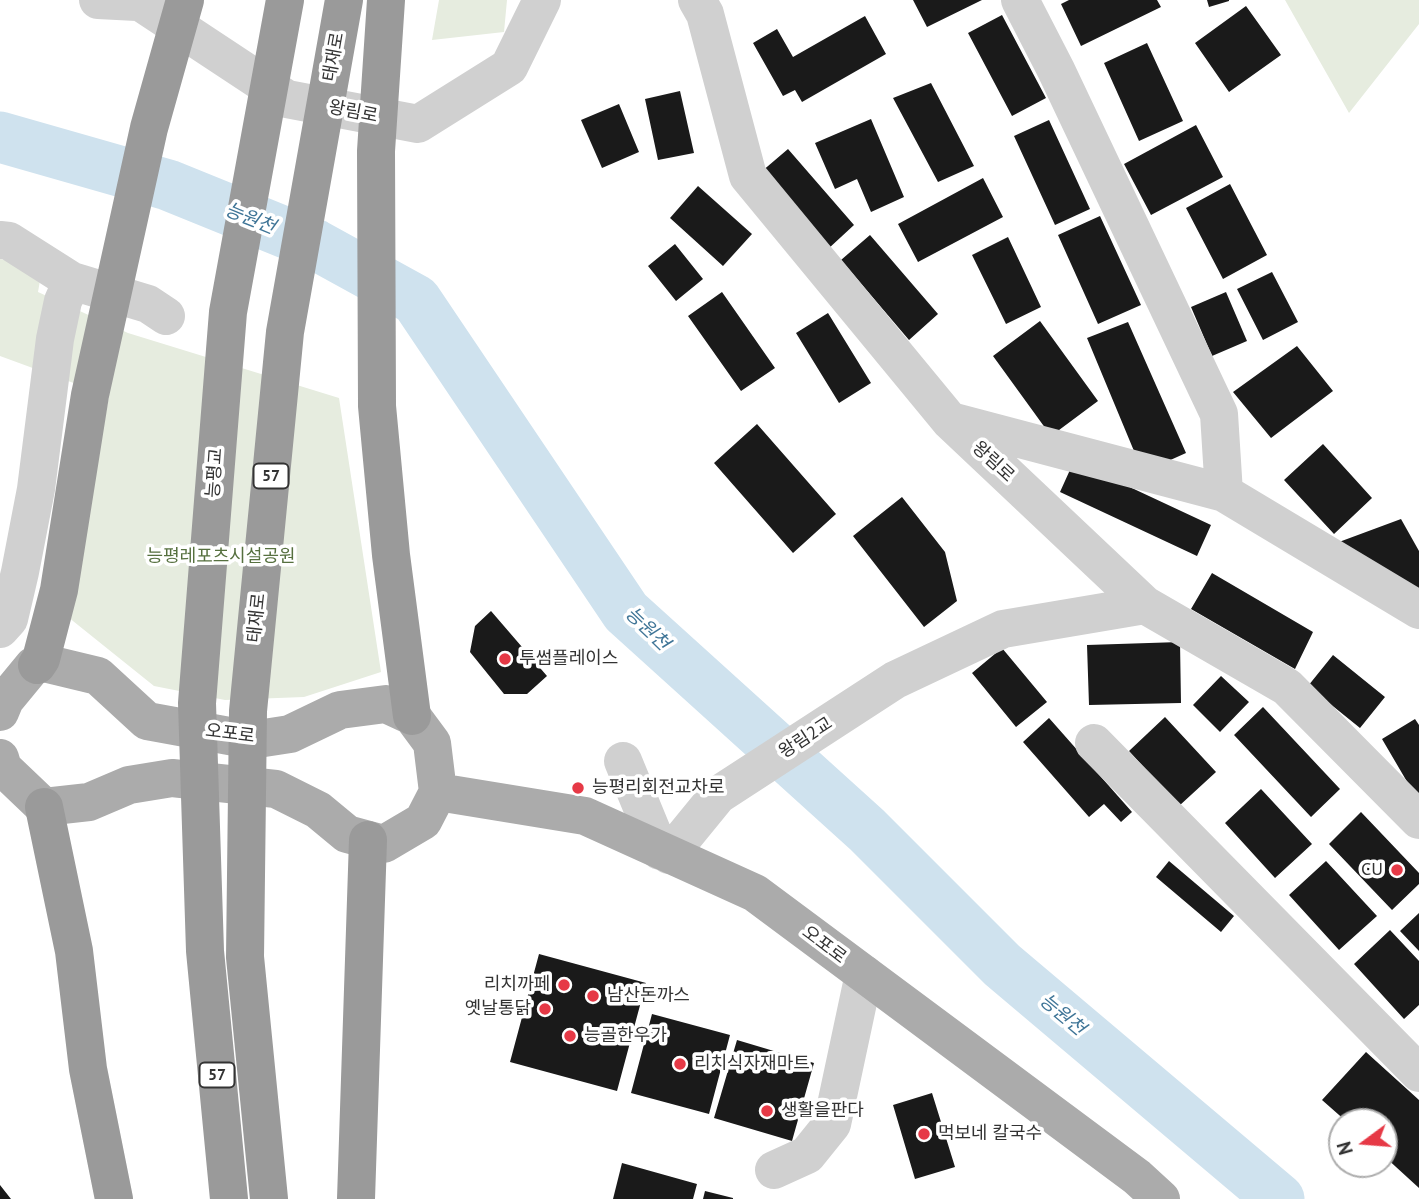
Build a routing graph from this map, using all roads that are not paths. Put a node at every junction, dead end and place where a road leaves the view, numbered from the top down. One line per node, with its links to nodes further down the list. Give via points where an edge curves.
1 (98, 0): 9 (street)
2 (185, 0): 18 (highway, via 149,128 90,396 58,590)
3 (285, 0): 33 (highway, 능평교 / 57, via 228,312 197,703 205,951)
4 (345, 0): 34 (highway, 태재로 / 57, via 285,332 248,711 245,957)
5 (386, 0): 20 (highway, via 376,151 377,406)
6 (542, 0): 9 (street, 왕림로, via 509,67 418,124 287,99)
7 (697, 0): 13 (street, 왕림로, via 705,14 748,176)
8 (1020, 0): 14 (street, via 1219,414)
9 (137, 1)
10 (0, 240): 11 (street, via 9,241)
11 (72, 281): 12 (street, via 148,304); 17 (street, via 55,339 20,572 9,619)
12 (166, 316)
13 (950, 421): 14 (street); 15 (street, 왕림로)
14 (1224, 493): 16 (street)
15 (1144, 605): 26 (street, 왕림로, via 1287,687); 28 (street, 왕림2교, via 1003,628 895,680 718,795)
16 (1419, 610)
17 (0, 629)
18 (37, 665): 19 (main road, via 5,699); 20 (main road, 오포로, via 98,676 147,722 251,740 290,734 340,710 386,704)
19 (0, 712)
20 (412, 716): 24 (main road, via 432,743)
21 (1094, 743): 30 (street)
22 (0, 758): 25 (main road, via 3,768)
23 (623, 761): 28 (street)
24 (438, 792): 27 (main road, via 424,821 384,844); 28 (main road, 오포로, via 585,816)
25 (44, 807): 27 (main road, via 89,802 129,785 185,779 276,789 318,810 347,834); 32 (highway, via 74,951 88,1069)
26 (1419, 820)
27 (368, 840): 35 (highway)
28 (664, 853): 29 (main road, 오포로, via 755,893)
29 (864, 974): 31 (street, via 832,1124 807,1155); 36 (main road, 오포로)
30 (1419, 1073)
31 (774, 1170)
32 (114, 1199)
33 (229, 1199)
34 (269, 1199)
35 (356, 1199)
36 (1161, 1199)

